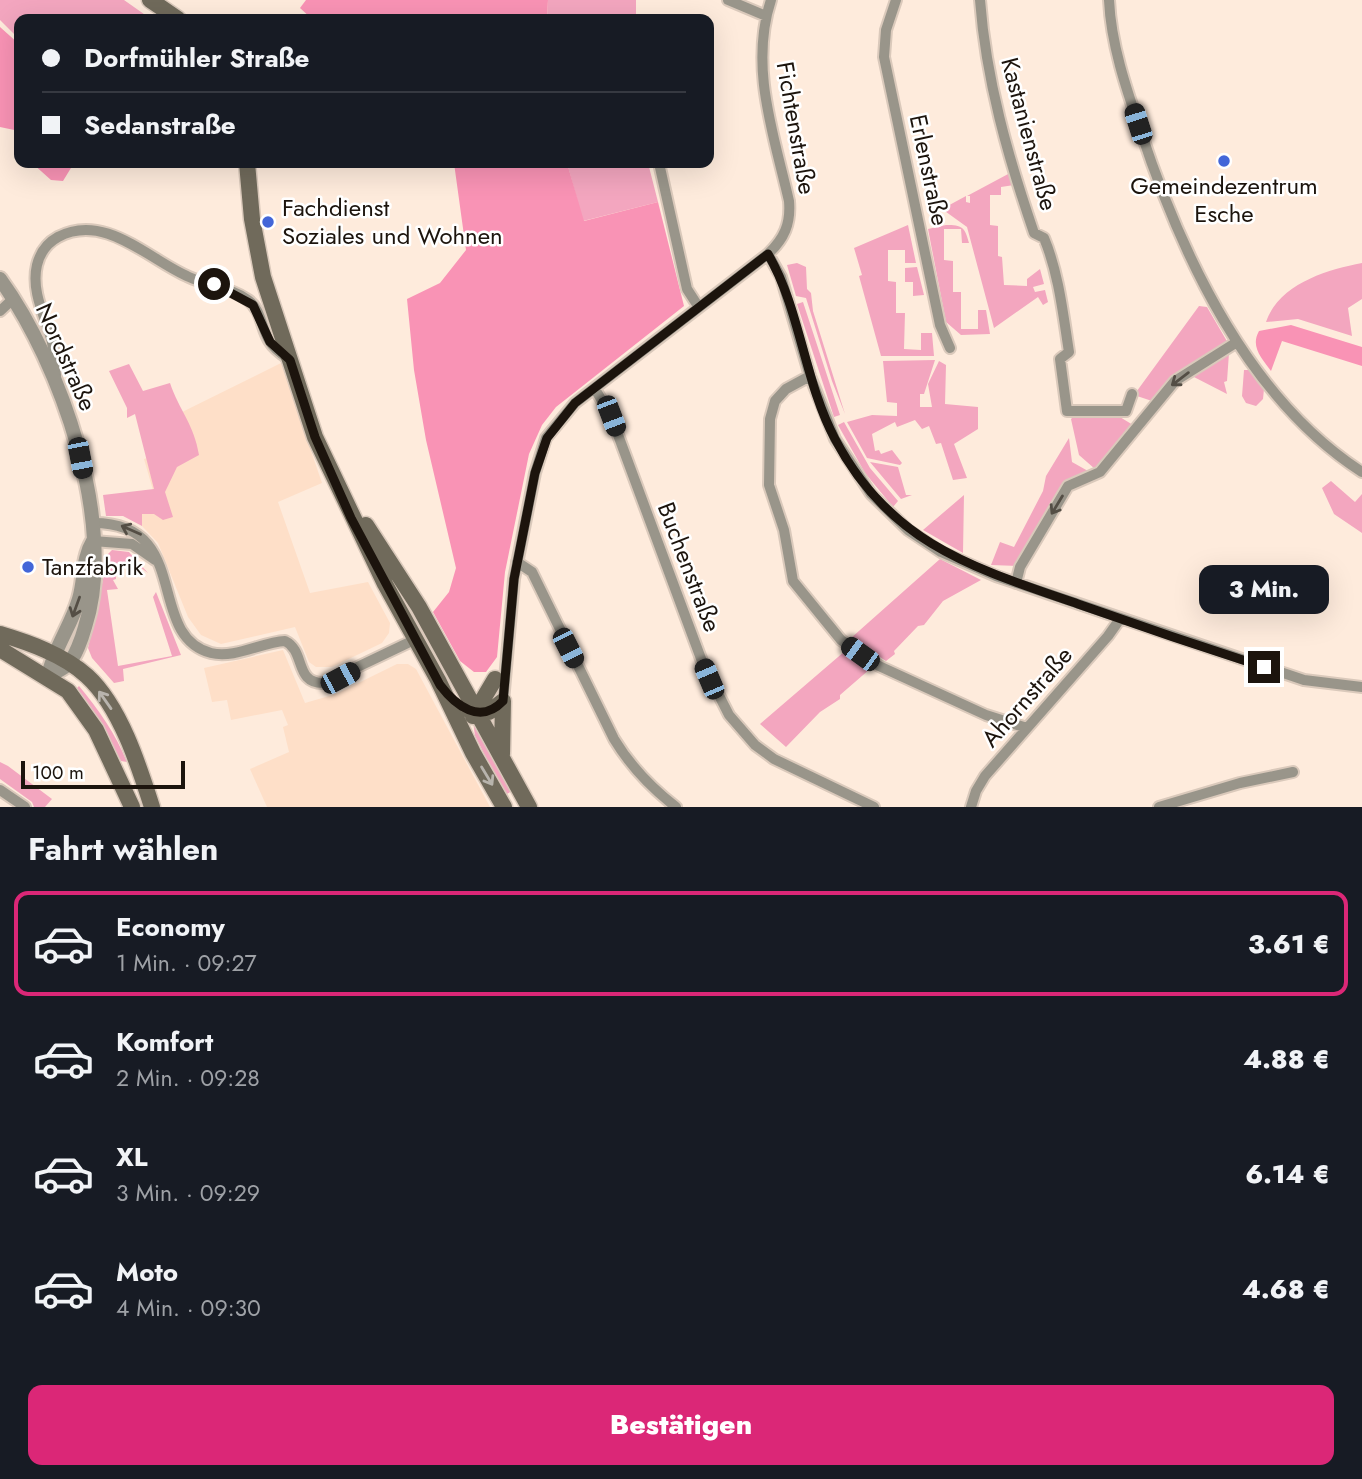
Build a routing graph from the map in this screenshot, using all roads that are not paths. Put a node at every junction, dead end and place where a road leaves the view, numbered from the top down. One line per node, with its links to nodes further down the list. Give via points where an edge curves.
1 (150, 0): 7 (main road)
2 (728, 0): 8 (street)
3 (771, 0): 8 (street, Fichtenstraße)
4 (896, 0): 17 (street, Erlenstraße, via 886,30 884,57 940,325)
5 (980, 0): 22 (street, Kastanienstraße, via 1001,124 1034,233 1044,238 1051,255 1069,352 1060,359 1067,411 1126,411)
6 (1109, 0): 16 (street, via 1115,48 1171,219)
7 (171, 14)
8 (766, 16): 11 (street, Fichtenstraße, via 762,75 790,210 786,232)
9 (248, 168): 18 (main road, via 258,255)
10 (660, 168): 14 (street, via 687,289)
11 (768, 254): 14 (street, Fichtenstraße); 19 (street, via 781,277)
12 (0, 279): 13 (street, Nordstraße)
13 (14, 298): 15 (street); 20 (street, Nordstraße)
14 (698, 306): 21 (street, Fichtenstraße)
15 (0, 311)
16 (1237, 342): 23 (street, via 1301,419); 29 (street, one-way to 29, via 1175,381 1095,475 1068,486)
17 (950, 348)
18 (290, 360): 20 (street, via 270,342 257,310 248,301 190,277 104,231 74,231 52,240 39,259 36,281); 24 (main road, via 315,437)
19 (810, 376): 29 (street, via 835,439 883,508 942,552); 47 (street, via 786,389 775,401 770,419 769,485 793,581 841,640 880,666)
20 (57, 384): 25 (street, Nordstraße, via 75,436)
21 (595, 389): 28 (street, Fichtenstraße, via 563,414 543,446); 58 (street, Buchenstraße, via 611,416 707,674 729,715 774,759)
22 (1132, 394)
23 (1362, 472)
24 (348, 505): 30 (main road); 31 (main road)
25 (92, 523): 26 (street, Nordstraße); 27 (street, one-way to 25, via 149,543 132,529)
26 (93, 541): 27 (street, via 132,544); 37 (street, Nordstraße, one-way to 37, via 86,552 79,598); 39 (street, Nordstraße, via 97,552 92,603 82,639)
27 (156, 560): 35 (street, via 186,634 212,653 285,641 293,648 303,674 324,683)
28 (517, 562): 38 (street, Fichtenstraße); 57 (street, via 532,572 620,750 653,789)
29 (1016, 583): 32 (street)
30 (385, 584): 31 (main road, via 402,601); 35 (main road)
31 (419, 607): 33 (main road)
32 (1120, 619): 44 (street, via 1304,681); 47 (street, Ahornstraße)
33 (431, 631): 35 (main road); 42 (main road)
34 (0, 634): 37 (main road)
35 (414, 640): 43 (main road)
36 (0, 649): 40 (main road)
37 (53, 655): 39 (main road); 40 (street, Nordstraße)
38 (505, 663): 41 (street, Fichtenstraße); 45 (street, Fichtenstraße)
39 (68, 664): 40 (street); 54 (main road, one-way to 39, via 113,712 86,675)
40 (48, 676): 53 (main road, via 82,709 110,756)
41 (495, 679): 42 (main road); 46 (main road)
42 (459, 680): 46 (main road)
43 (440, 685): 46 (main road, via 457,705); 48 (main road)
44 (1362, 687)
45 (503, 701): 46 (main road, via 489,712); 49 (main road)
46 (476, 711): 48 (main road, via 470,726); 49 (main road)
47 (1027, 729): 59 (street, Ahornstraße, via 985,776)
48 (472, 753): 55 (main road, one-way to 55)
49 (503, 760): 56 (main road)
50 (1293, 772): 60 (street)
51 (0, 790): 52 (street)
52 (26, 804)
53 (132, 807)
54 (152, 807)
55 (504, 807)
56 (529, 807)
57 (676, 807)
58 (874, 807)
59 (971, 807)
60 (1159, 807)

